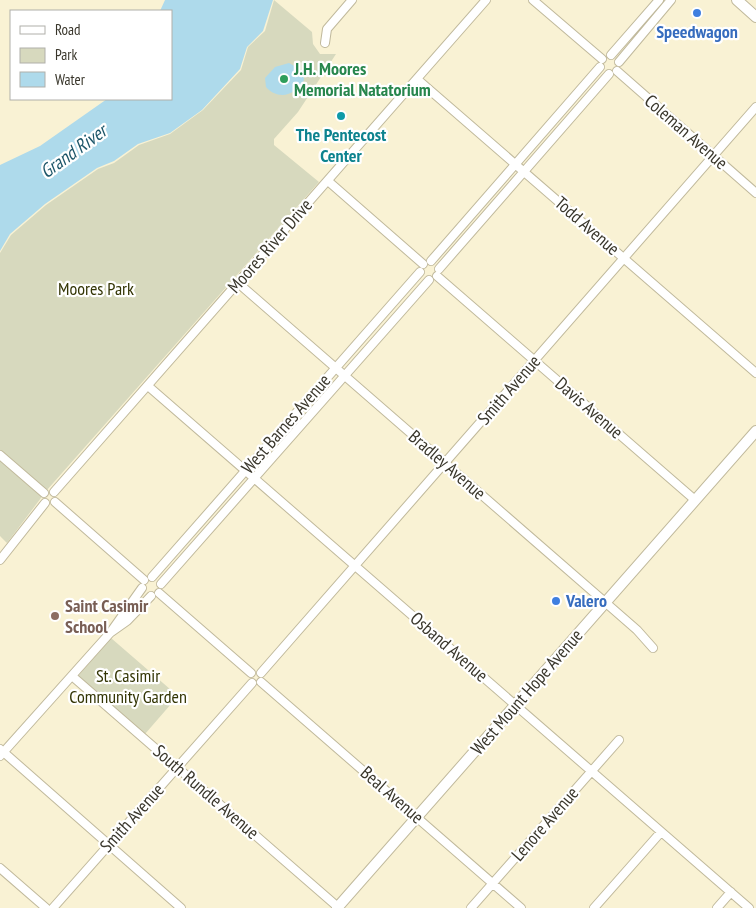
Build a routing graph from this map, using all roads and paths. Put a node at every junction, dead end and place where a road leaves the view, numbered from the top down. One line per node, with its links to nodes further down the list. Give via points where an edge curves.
1 (352, 0): 8 (street, via 328,29)
2 (486, 0): 13 (street, Moores River Drive)
3 (533, 0): 11 (street)
4 (659, 0): 9 (street)
5 (672, 0): 10 (street)
6 (737, 0): 7 (street)
7 (755, 14)
8 (325, 43)
9 (611, 55): 10 (street); 11 (street)
10 (618, 62): 12 (street)
11 (601, 63): 12 (street, Coleman Avenue, via 603,72); 16 (street)
12 (613, 73): 15 (street, Coleman Avenue); 17 (street)
13 (417, 79): 16 (street, Todd Avenue); 18 (street, Moores River Drive)
14 (756, 107): 15 (street, Smith Avenue)
15 (714, 156): 19 (street, Coleman Avenue); 20 (street, Smith Avenue)
16 (515, 164): 17 (street, Todd Avenue); 21 (street)
17 (524, 172): 20 (street, Todd Avenue); 23 (street)
18 (328, 181): 22 (street); 25 (street, Moores River Drive)
19 (756, 192)
20 (624, 258): 26 (street, Smith Avenue); 28 (street, Todd Avenue)
21 (431, 261): 22 (street); 23 (street, via 436,263)
22 (422, 268): 24 (street, via 424,278); 27 (street, West Barnes Avenue)
23 (438, 272): 24 (street); 26 (street, Davis Avenue)
24 (429, 280): 29 (street, West Barnes Avenue)
25 (238, 284): 27 (street, Bradley Avenue); 30 (street, Moores River Drive)
26 (534, 360): 33 (street, Smith Avenue); 38 (street, Davis Avenue)
27 (336, 368): 29 (street, Bradley Avenue); 34 (street, West Barnes Avenue)
28 (756, 373)
29 (345, 376): 33 (street, Bradley Avenue); 35 (street, West Barnes Avenue)
30 (148, 386): 34 (street, Osband Avenue); 36 (street, Moores River Drive)
31 (756, 431): 38 (street, West Mount Hope Avenue)
32 (0, 455): 37 (street)
33 (445, 463): 42 (street, Smith Avenue); 47 (street, Bradley Avenue)
34 (246, 471): 35 (street, Osband Avenue); 43 (street, West Barnes Avenue)
35 (255, 478): 42 (street, Osband Avenue); 45 (street, West Barnes Avenue)
36 (54, 492): 37 (street); 39 (street)
37 (44, 493): 40 (street, via 42,499)
38 (695, 500): 47 (street, West Mount Hope Avenue)
39 (55, 502): 40 (street); 44 (street)
40 (45, 503): 41 (street)
41 (0, 560)
42 (355, 565): 50 (street, Smith Avenue); 55 (street, Osband Avenue)
43 (152, 577): 44 (street); 45 (street)
44 (143, 584): 46 (street, via 144,593); 48 (street)
45 (161, 584): 46 (street)
46 (155, 595): 48 (street); 51 (street)
47 (606, 602): 49 (street, Bradley Avenue); 55 (street, West Mount Hope Avenue)
48 (110, 633): 52 (street)
49 (653, 648)
50 (261, 672): 51 (street); 53 (street)
51 (251, 673): 54 (street)
52 (72, 676): 57 (street); 58 (street, South Rundle Avenue)
53 (261, 682): 54 (street); 60 (street, Beal Avenue)
54 (252, 683): 58 (street, Smith Avenue)
55 (516, 705): 59 (street, Osband Avenue); 60 (street, West Mount Hope Avenue)
56 (619, 740): 59 (street, Lenore Avenue)
57 (1, 752): 62 (street)
58 (177, 767): 62 (street, Smith Avenue); 69 (street, South Rundle Avenue)
59 (592, 770): 61 (street, Osband Avenue); 64 (street, Lenore Avenue)
60 (418, 817): 64 (street, Beal Avenue); 69 (street, West Mount Hope Avenue)
61 (661, 832): 65 (street, Osband Avenue); 72 (street)
62 (109, 844): 67 (street, Smith Avenue); 68 (street)
63 (0, 868): 66 (street)
64 (493, 883): 70 (street, Lenore Avenue); 71 (street, Beal Avenue)
65 (731, 892): 73 (street); 74 (street, Osband Avenue)
66 (46, 908)
67 (53, 908)
68 (181, 908)
69 (338, 908)
70 (471, 908)
71 (522, 908)
72 (594, 908)
73 (717, 908)
74 (749, 908)

